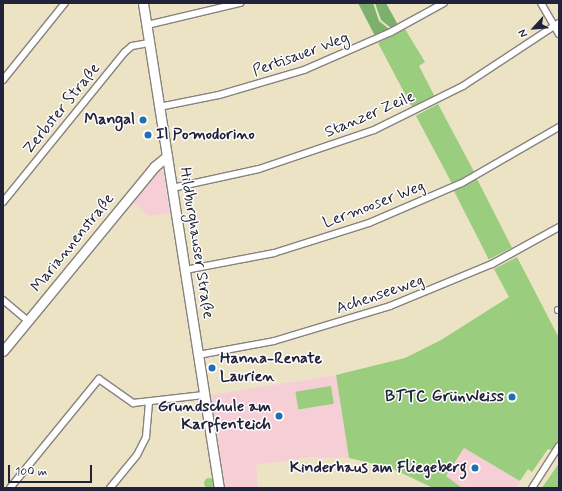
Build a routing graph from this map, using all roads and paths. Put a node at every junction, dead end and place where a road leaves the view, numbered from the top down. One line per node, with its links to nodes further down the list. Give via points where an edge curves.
1 (65, 3): 10 (street)
2 (143, 3): 6 (main road, Hildburghauser Straße)
3 (240, 3): 6 (street)
4 (444, 3): 11 (street, Pertisauer Weg, via 386,34 304,70 219,95)
5 (541, 3): 7 (street)
6 (147, 25): 9 (main road, Hildburghauser Straße)
7 (557, 25): 8 (street); 14 (street, Stanzer Zeile, via 463,86 374,130 259,170)
8 (559, 34)
9 (149, 43): 11 (main road, Hildburghauser Straße); 15 (street, Zerbster Straße, via 132,46 125,52)
10 (3, 80)
11 (159, 107): 13 (main road, Hildburghauser Straße)
12 (559, 127): 17 (street, Lermooser Weg, via 462,183 369,223 274,252)
13 (167, 156): 14 (main road, Hildburghauser Straße); 19 (main road, Mariannenstraße, via 154,166)
14 (172, 188): 17 (main road, Hildburghauser Straße)
15 (3, 202)
16 (559, 227): 21 (street, Achenseeweg, via 498,261 390,306 274,341)
17 (185, 270): 21 (main road, Hildburghauser Straße)
18 (3, 300): 19 (street)
19 (28, 321): 20 (main road, Mariannenstraße)
20 (3, 351)
21 (198, 355): 22 (main road, Hildburghauser Straße)
22 (204, 395): 23 (street); 27 (main road, Hildburghauser Straße)
23 (149, 403): 25 (street, via 126,401 99,379); 26 (street, via 146,437 137,455)
24 (559, 446): 28 (street)
25 (10, 488)
26 (110, 488)
27 (219, 488)
28 (532, 488)

